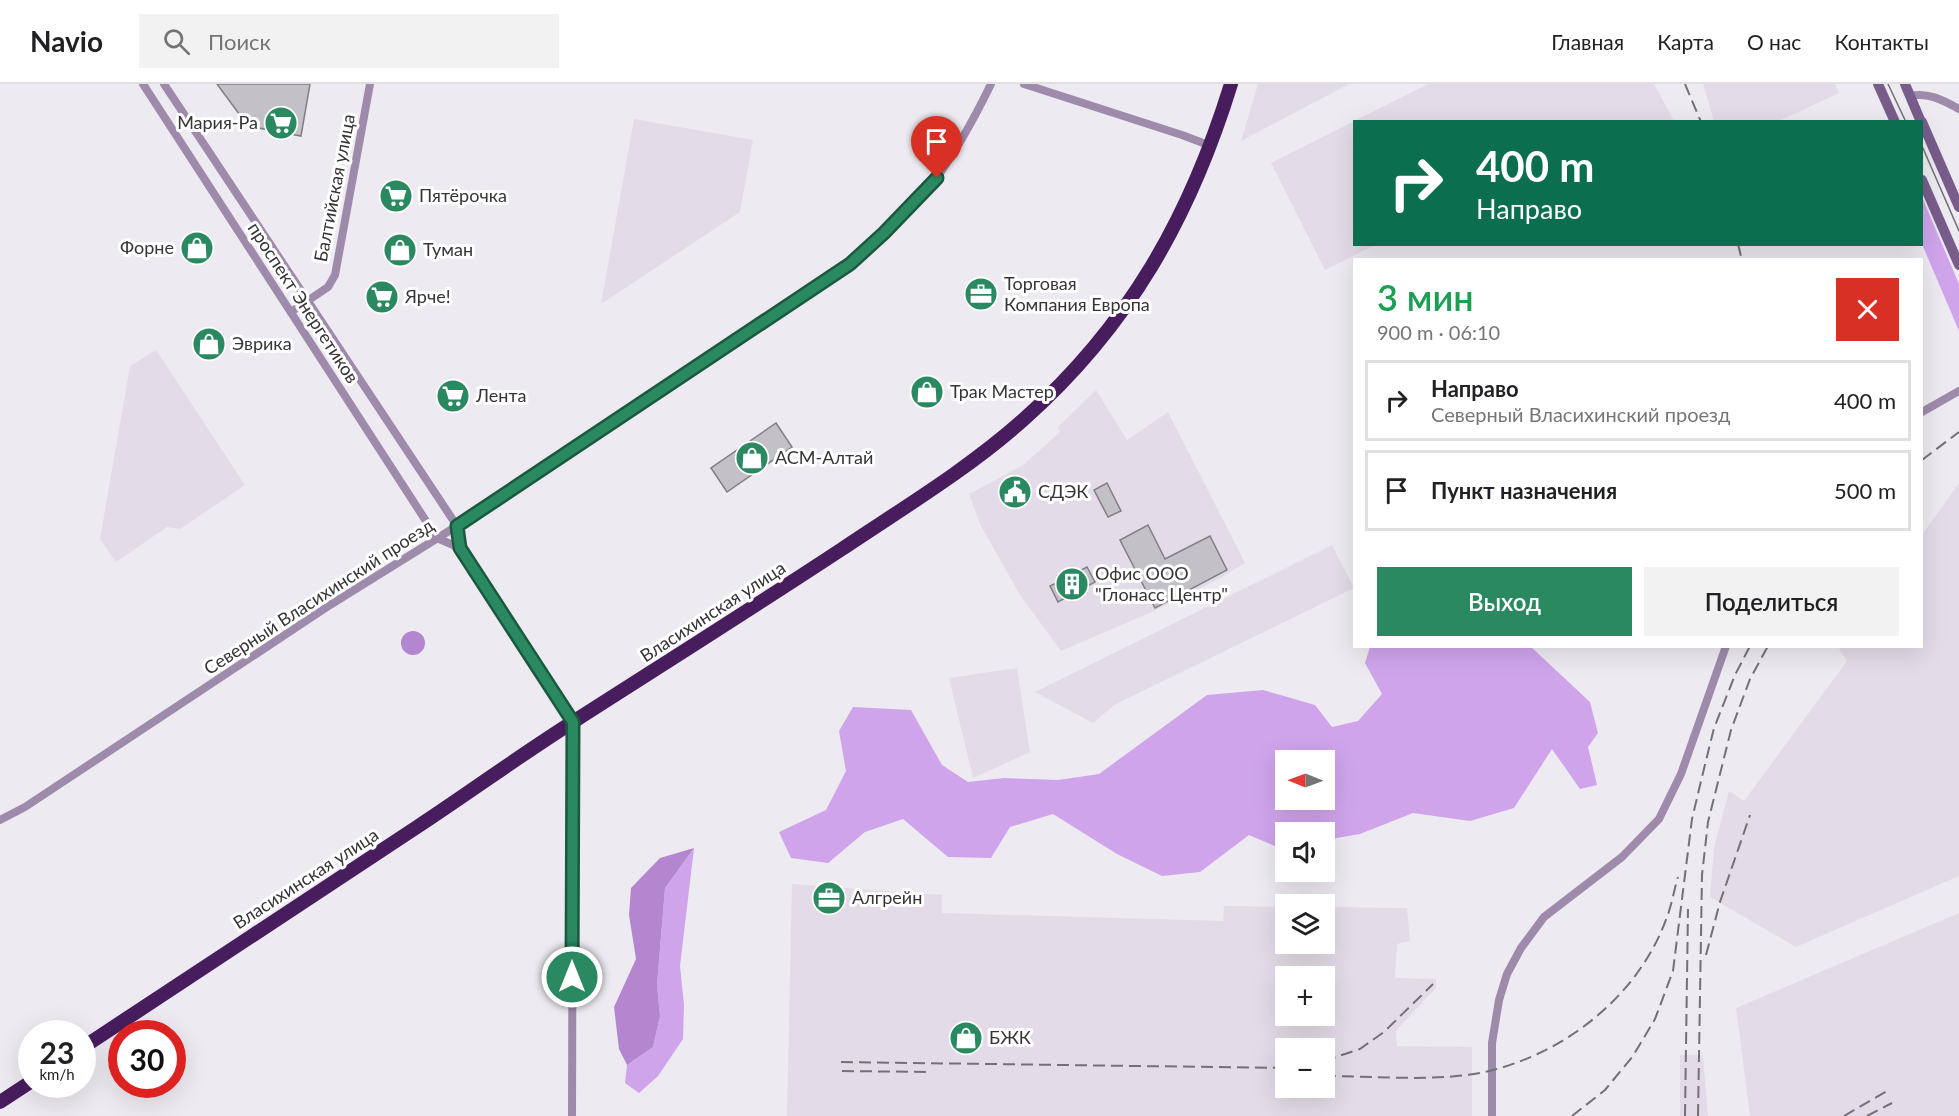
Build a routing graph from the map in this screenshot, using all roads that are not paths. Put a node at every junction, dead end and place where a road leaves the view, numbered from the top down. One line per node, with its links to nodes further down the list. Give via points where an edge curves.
1 (143, 84): 19 (street, проспект Энергетиков)
2 (164, 84): 18 (street, проспект Энергетиков)
3 (370, 84): 18 (street, Балтийская улица, via 334,275 328,287)
4 (992, 84): 22 (street, Северный Власихинский проезд, via 937,178 850,264)
5 (1024, 84): 14 (street)
6 (1231, 84): 14 (highway, Власихинская улица)
7 (1878, 84): 11 (main road)
8 (1905, 84): 9 (main road)
9 (1910, 96): 10 (street, via 1922,93); 12 (main road)
10 (1959, 109)
11 (1894, 120)
12 (1921, 120)
13 (1923, 124): 16 (main road)
14 (1211, 146): 26 (highway, Власихинская улица, via 1186,205 1129,302 1084,358 1023,420 930,490)
15 (1923, 182): 17 (main road)
16 (1959, 207)
17 (1959, 265)
18 (308, 301): 19 (street, Балтийская улица); 22 (street, проспект Энергетиков)
19 (291, 312): 23 (street, проспект Энергетиков)
20 (1959, 391): 21 (street)
21 (1923, 411)
22 (457, 526): 23 (street, Северный Власихинский проезд); 24 (street)
23 (437, 538): 24 (street); 27 (street, Северный Власихинский проезд)
24 (460, 548): 26 (street)
25 (1725, 648): 32 (street, via 1681,774 1659,819 1622,856 1544,917 1507,974 1492,1043)
26 (573, 722): 28 (highway, Власихинская улица); 31 (street)
27 (0, 820)
28 (96, 1039)
29 (18, 1091): 30 (highway)
30 (0, 1102)
31 (572, 1116)
32 (1492, 1116)

